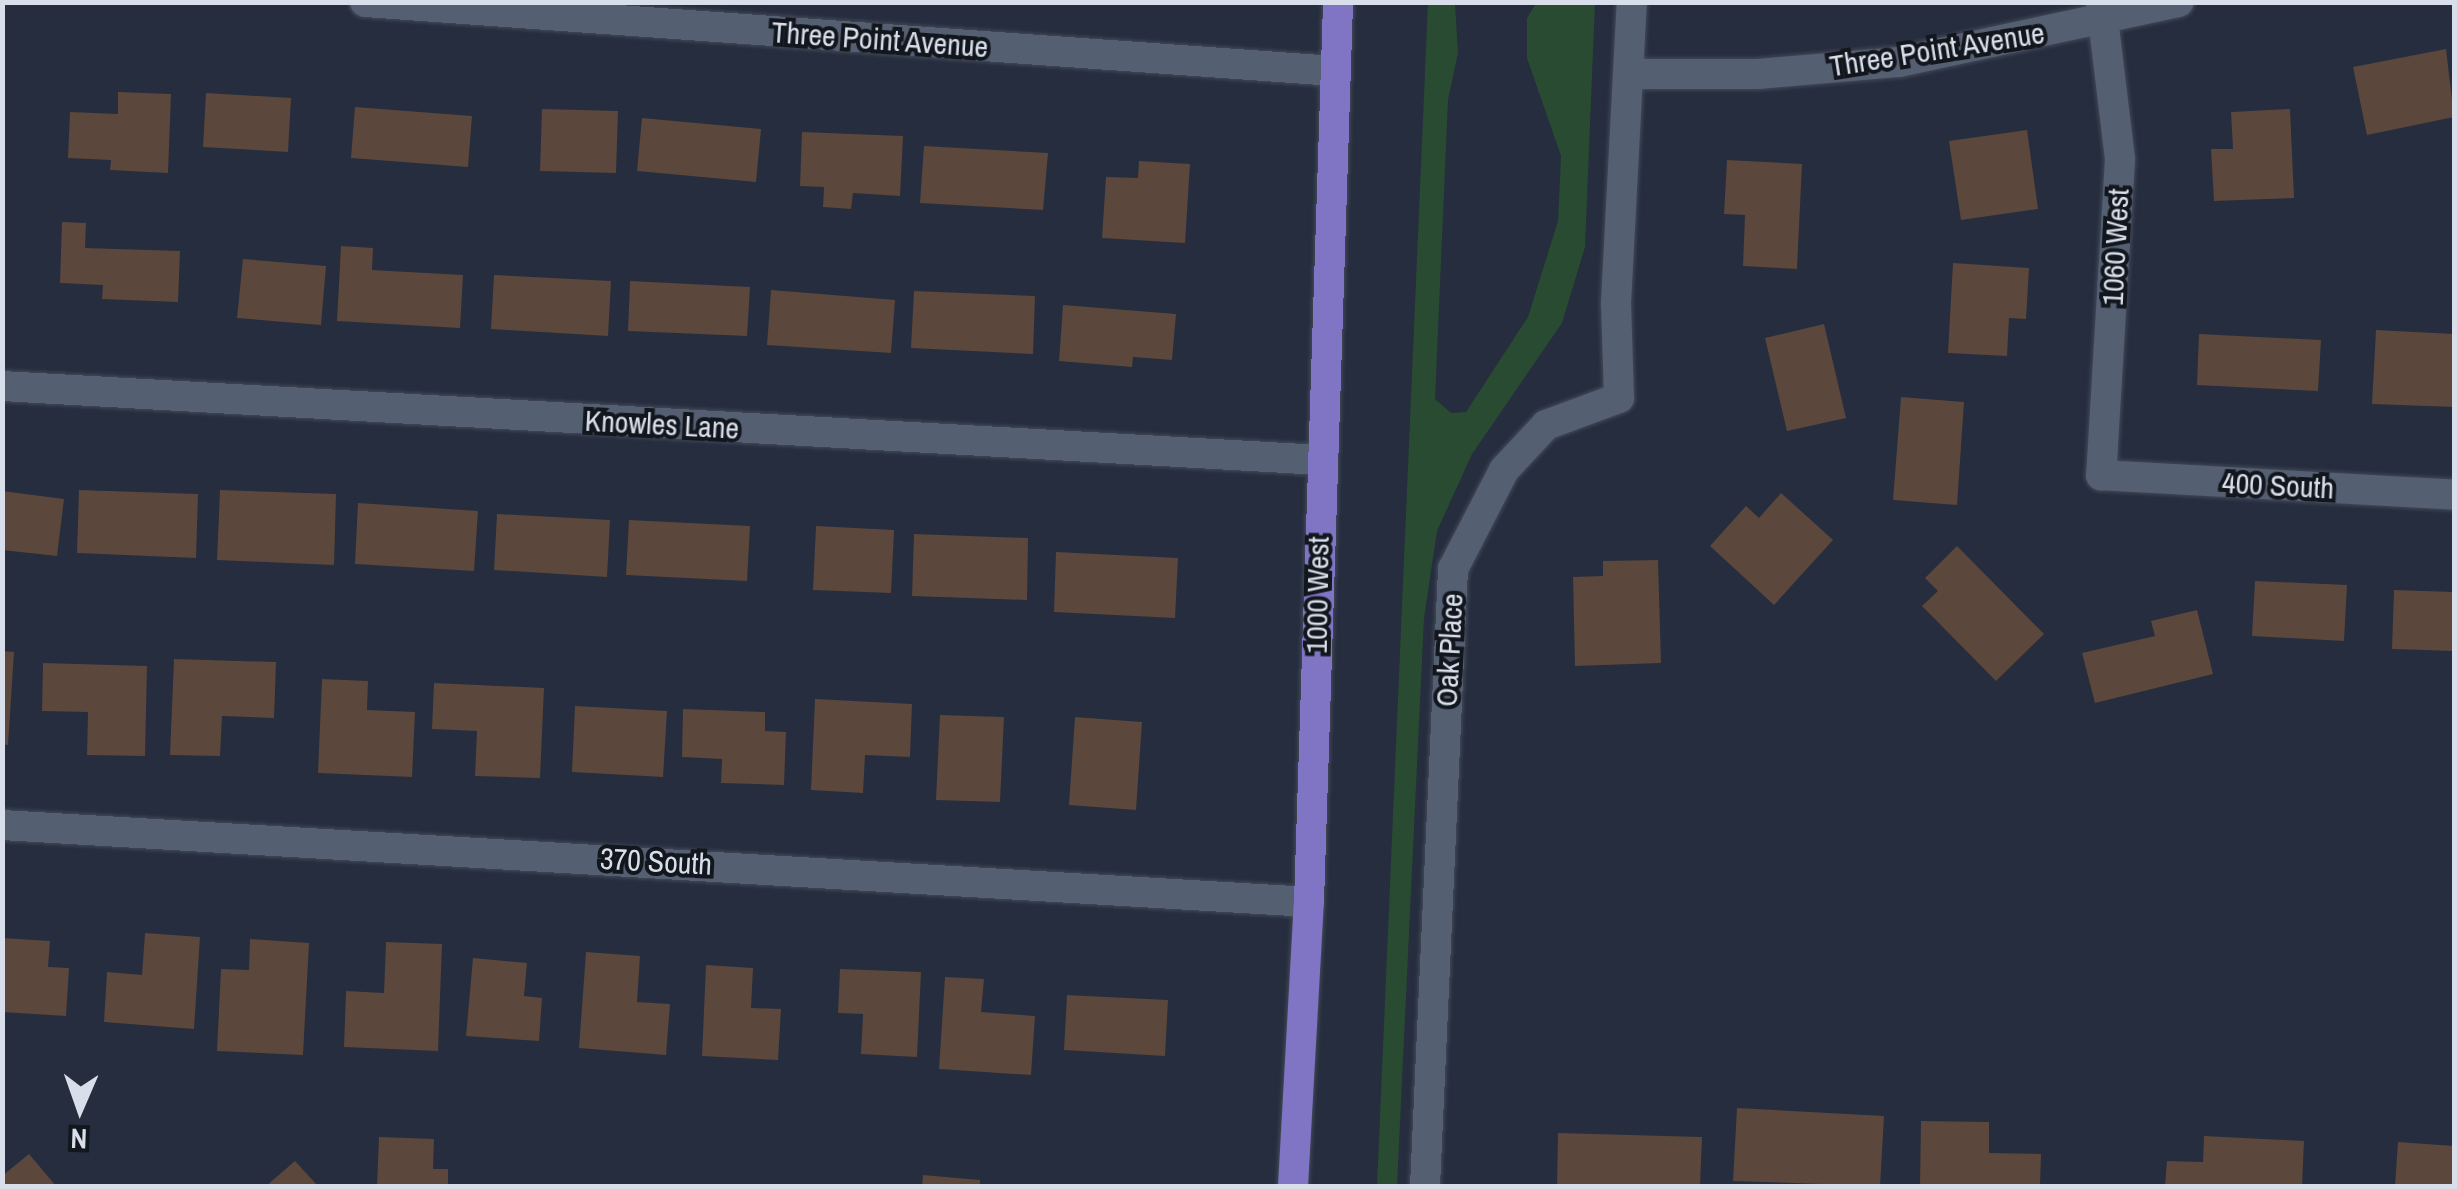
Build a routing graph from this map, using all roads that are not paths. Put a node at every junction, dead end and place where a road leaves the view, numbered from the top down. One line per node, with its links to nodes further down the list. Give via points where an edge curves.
1 (366, 2): 6 (street, Three Point Avenue)
2 (1338, 2): 6 (main road, 1000 West)
3 (1632, 2): 7 (street)
4 (2180, 2): 5 (street, Three Point Avenue)
5 (2101, 11): 7 (street, Three Point Avenue, via 1900,62 1758,74); 10 (street, 1060 West, via 2120,159)
6 (1335, 71): 9 (main road, 1000 West)
7 (1632, 74): 15 (street, Oak Place, via 1616,303 1619,398 1546,425 1504,470 1453,569)
8 (2, 386): 9 (street, Knowles Lane)
9 (1321, 460): 13 (main road, 1000 West)
10 (2101, 475): 11 (street, 400 South)
11 (2454, 495)
12 (2, 824): 13 (street, 370 South)
13 (1310, 902): 14 (main road, 1000 West)
14 (1293, 1186)
15 (1426, 1186)

